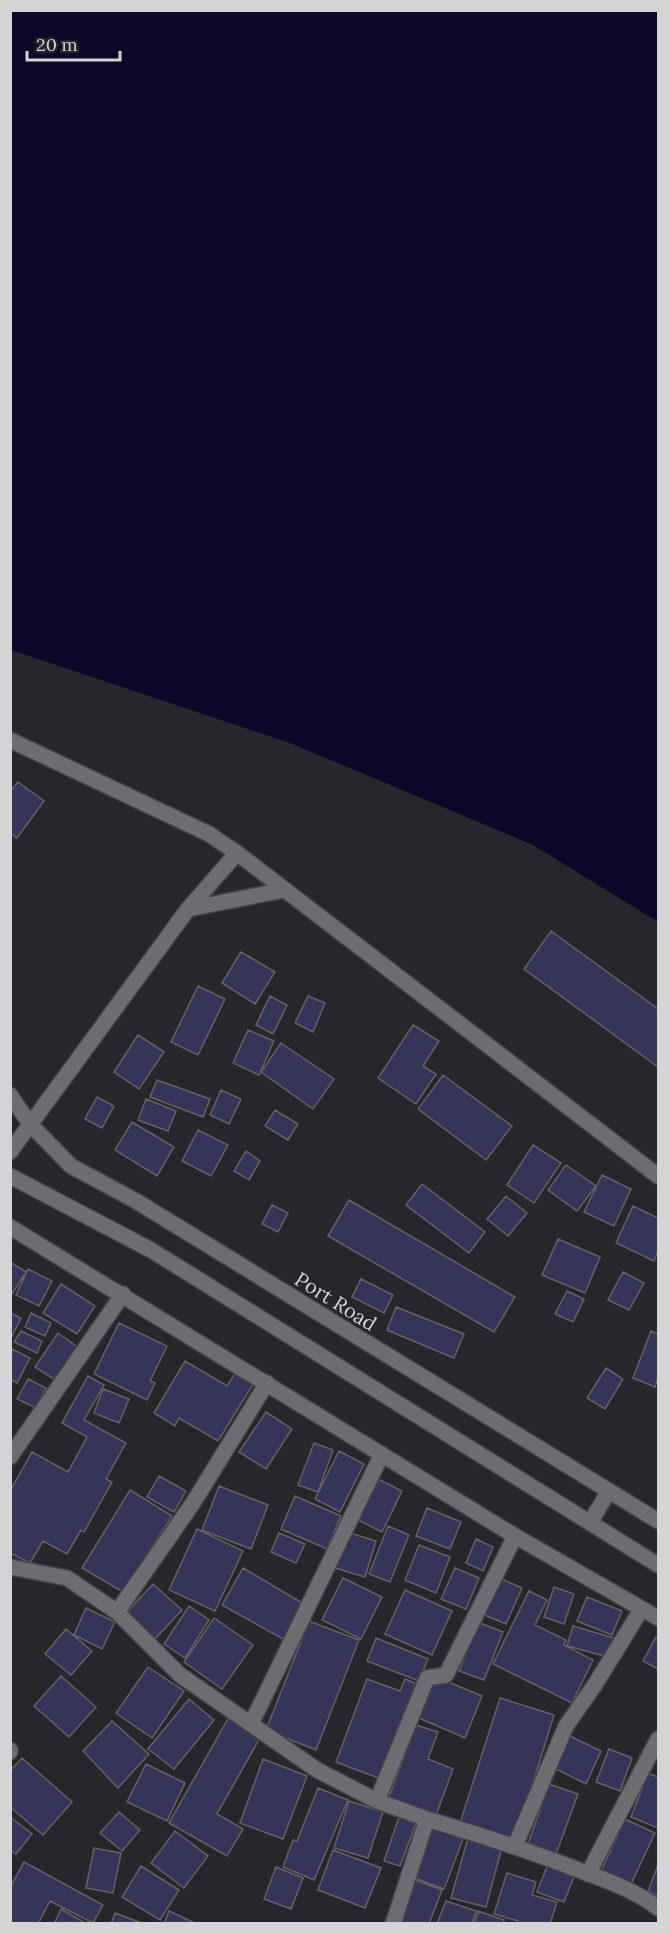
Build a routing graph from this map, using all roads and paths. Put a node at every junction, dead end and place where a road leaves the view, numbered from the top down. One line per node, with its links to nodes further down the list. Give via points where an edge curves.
1 (10, 740): 2 (street, via 209,834)
2 (237, 853): 3 (street); 4 (street)
3 (284, 890): 4 (street); 9 (street)
4 (188, 909): 6 (street)
5 (10, 1095): 6 (street, Port Road)
6 (30, 1124): 7 (street); 15 (street, Port Road, via 71,1166 136,1201)
7 (10, 1152)
8 (10, 1176): 16 (street, via 151,1250)
9 (658, 1176)
10 (10, 1227): 11 (street)
11 (123, 1294): 12 (street); 14 (street)
12 (267, 1383): 13 (street); 22 (street, via 193,1503)
13 (382, 1454): 18 (street); 24 (street)
14 (10, 1457)
15 (609, 1491): 16 (street); 17 (street, Port Road)
16 (591, 1521): 19 (street)
17 (658, 1521)
18 (515, 1536): 21 (street); 26 (street, via 446,1675 427,1678)
19 (658, 1565)
20 (10, 1567): 22 (street, via 67,1578)
21 (641, 1610): 23 (street); 28 (street, via 566,1726)
22 (117, 1612): 24 (street, via 180,1675)
23 (658, 1618)
24 (250, 1724): 26 (street, via 317,1770)
25 (658, 1739): 29 (street)
26 (377, 1801): 27 (street)
27 (427, 1819): 28 (street); 31 (street)
28 (515, 1846): 29 (street)
29 (588, 1874): 30 (street, via 638,1893)
30 (658, 1908)
31 (393, 1923)

